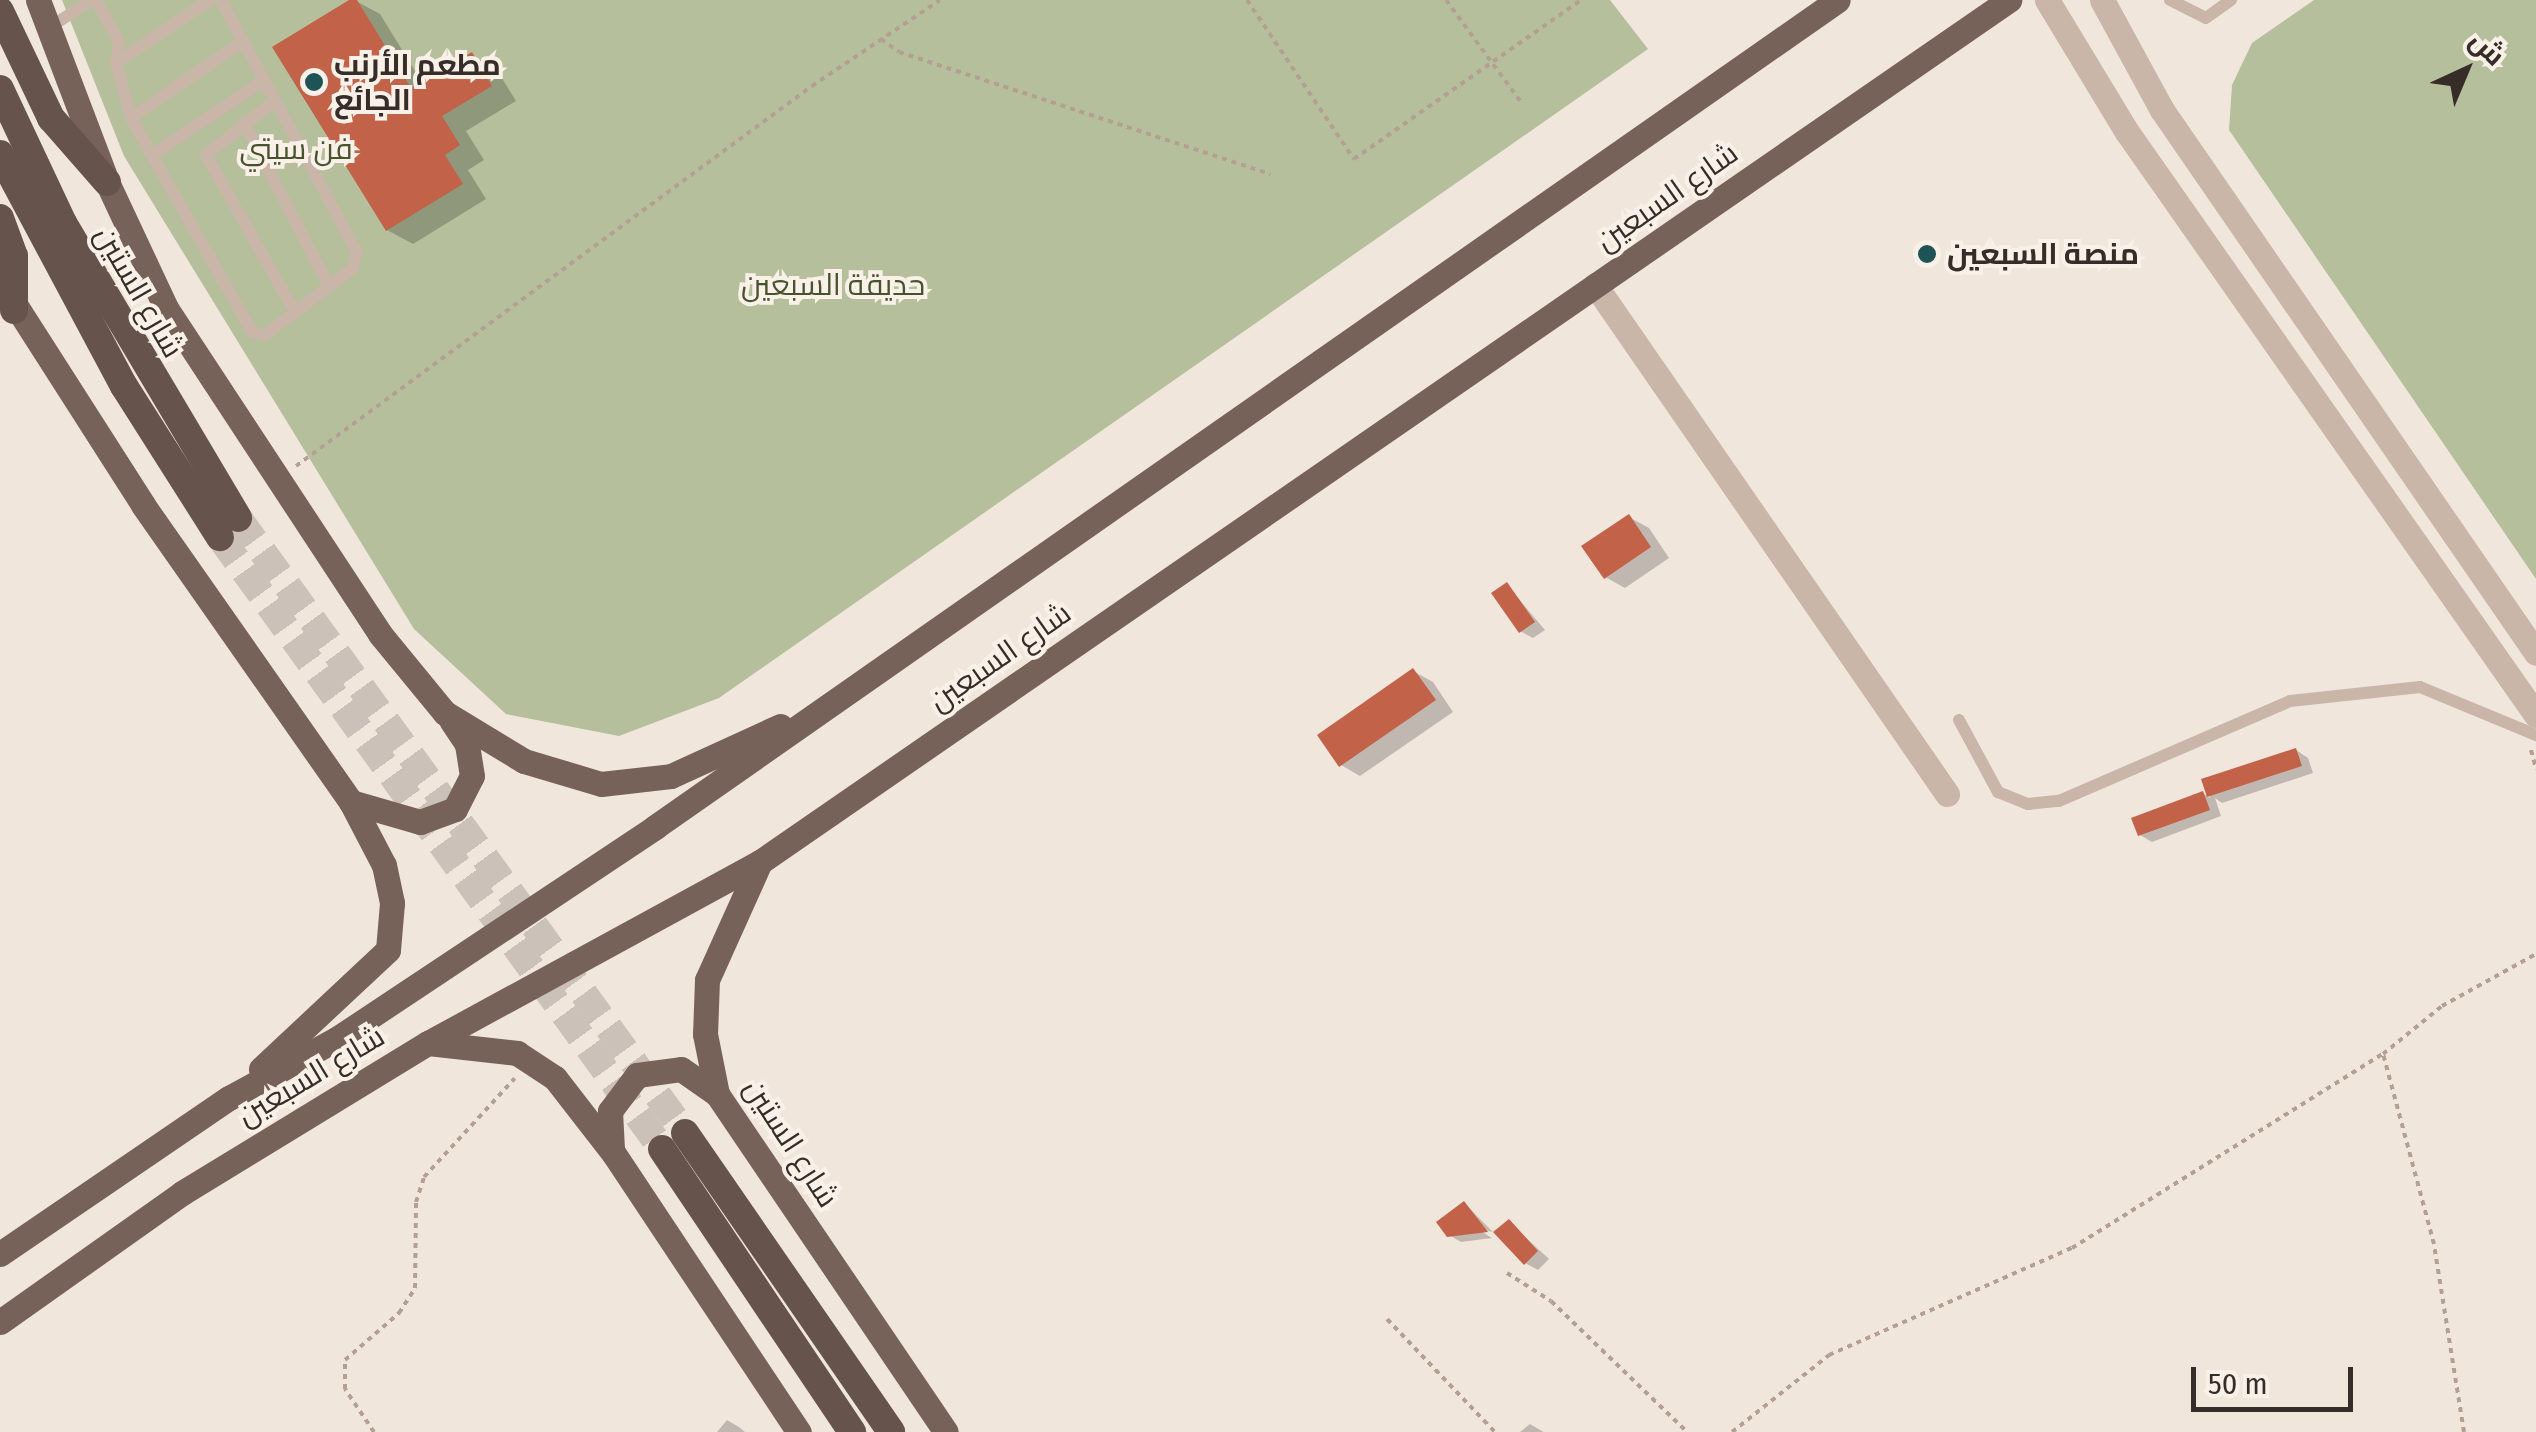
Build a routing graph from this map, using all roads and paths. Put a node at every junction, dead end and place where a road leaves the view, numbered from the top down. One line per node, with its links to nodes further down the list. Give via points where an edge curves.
1 (38, 0): 16 (main road)
2 (94, 0): 16 (lane); 19 (lane, via 119,42)
3 (210, 0): 19 (lane)
4 (221, 0): 18 (lane)
5 (940, 0): 17 (path)
6 (1247, 0): 20 (path, via 1354,159)
7 (1446, 0): 20 (path)
8 (1582, 0): 20 (path)
9 (1838, 0): 39 (main road, شارع السبعين)
10 (2009, 0): 34 (main road, شارع السبعين)
11 (2048, 0): 41 (street, via 2127,132)
12 (2102, 0): 38 (street, via 2162,110)
13 (2170, 0): 14 (lane, via 2206,18)
14 (2231, 0)
15 (0, 11): 30 (highway, via 51,118)
16 (50, 27): 30 (main road)
17 (882, 39): 29 (path, via 900,52); 37 (path)
18 (243, 42): 21 (lane); 25 (lane)
19 (116, 63): 25 (lane)
20 (1492, 63): 24 (path)
21 (264, 80): 23 (lane); 28 (lane)
22 (0, 89): 27 (highway, شارع الستين, via 63,224 229,527 124,386)
23 (275, 101): 26 (lane); 33 (lane, via 357,252 352,269)
24 (1521, 102)
25 (131, 118): 28 (lane)
26 (244, 123): 33 (lane); 36 (lane, via 206,155)
27 (0, 154)
28 (152, 155): 36 (lane, via 252,332 265,334)
29 (1271, 174)
30 (107, 182): 37 (main road, via 166,308)
31 (0, 218): 35 (highway, via 14,256)
32 (0, 280): 35 (main road)
33 (329, 286): 36 (lane)
34 (1595, 286): 44 (street); 46 (main road, شارع السبعين)
35 (14, 310): 45 (main road)
36 (295, 312)
37 (274, 480): 40 (main road, via 380,634)
38 (2536, 654)
39 (839, 700): 40 (main road, via 671,776 601,784 524,762); 52 (main road, شارع السبعين, via 338,1038)
40 (445, 713): 45 (main road, via 467,744 472,776 454,809 420,822)
41 (2536, 716)
42 (1958, 720): 43 (lane, via 1998,792 2028,804 2059,801 2232,720 2290,701 2420,688)
43 (2536, 736)
44 (1948, 794)
45 (351, 802): 52 (main road, via 384,865 392,903 388,950)
46 (760, 862): 48 (main road, شارع السبعين); 51 (main road, شارع الستين, via 708,980 704,1034)
47 (2536, 954): 49 (path, via 2442,1006)
48 (428, 1043): 50 (main road, via 502,1049); 57 (main road, شارع السبعين, via 182,1192)
49 (2383, 1054): 65 (path, via 2072,1248 1830,1355); 66 (path, via 2434,1244)
50 (532, 1060): 53 (main road, via 555,1078); 58 (path, via 424,1177 416,1202 415,1288 398,1313 346,1360 345,1390)
51 (718, 1094): 53 (main road, via 681,1069 637,1076 610,1110); 62 (main road, شارع الستين)
52 (230, 1098): 54 (main road, شارع السبعين)
53 (614, 1154): 59 (main road)
54 (0, 1254)
55 (1506, 1273): 64 (path, via 1551,1301)
56 (1387, 1319): 63 (path)
57 (0, 1322)
58 (374, 1432)
59 (799, 1432)
60 (852, 1432): 61 (highway, via 673,1141)
61 (891, 1432)
62 (946, 1432)
63 (1495, 1432)
64 (1687, 1432)
65 (1732, 1432)
66 (2464, 1432)

